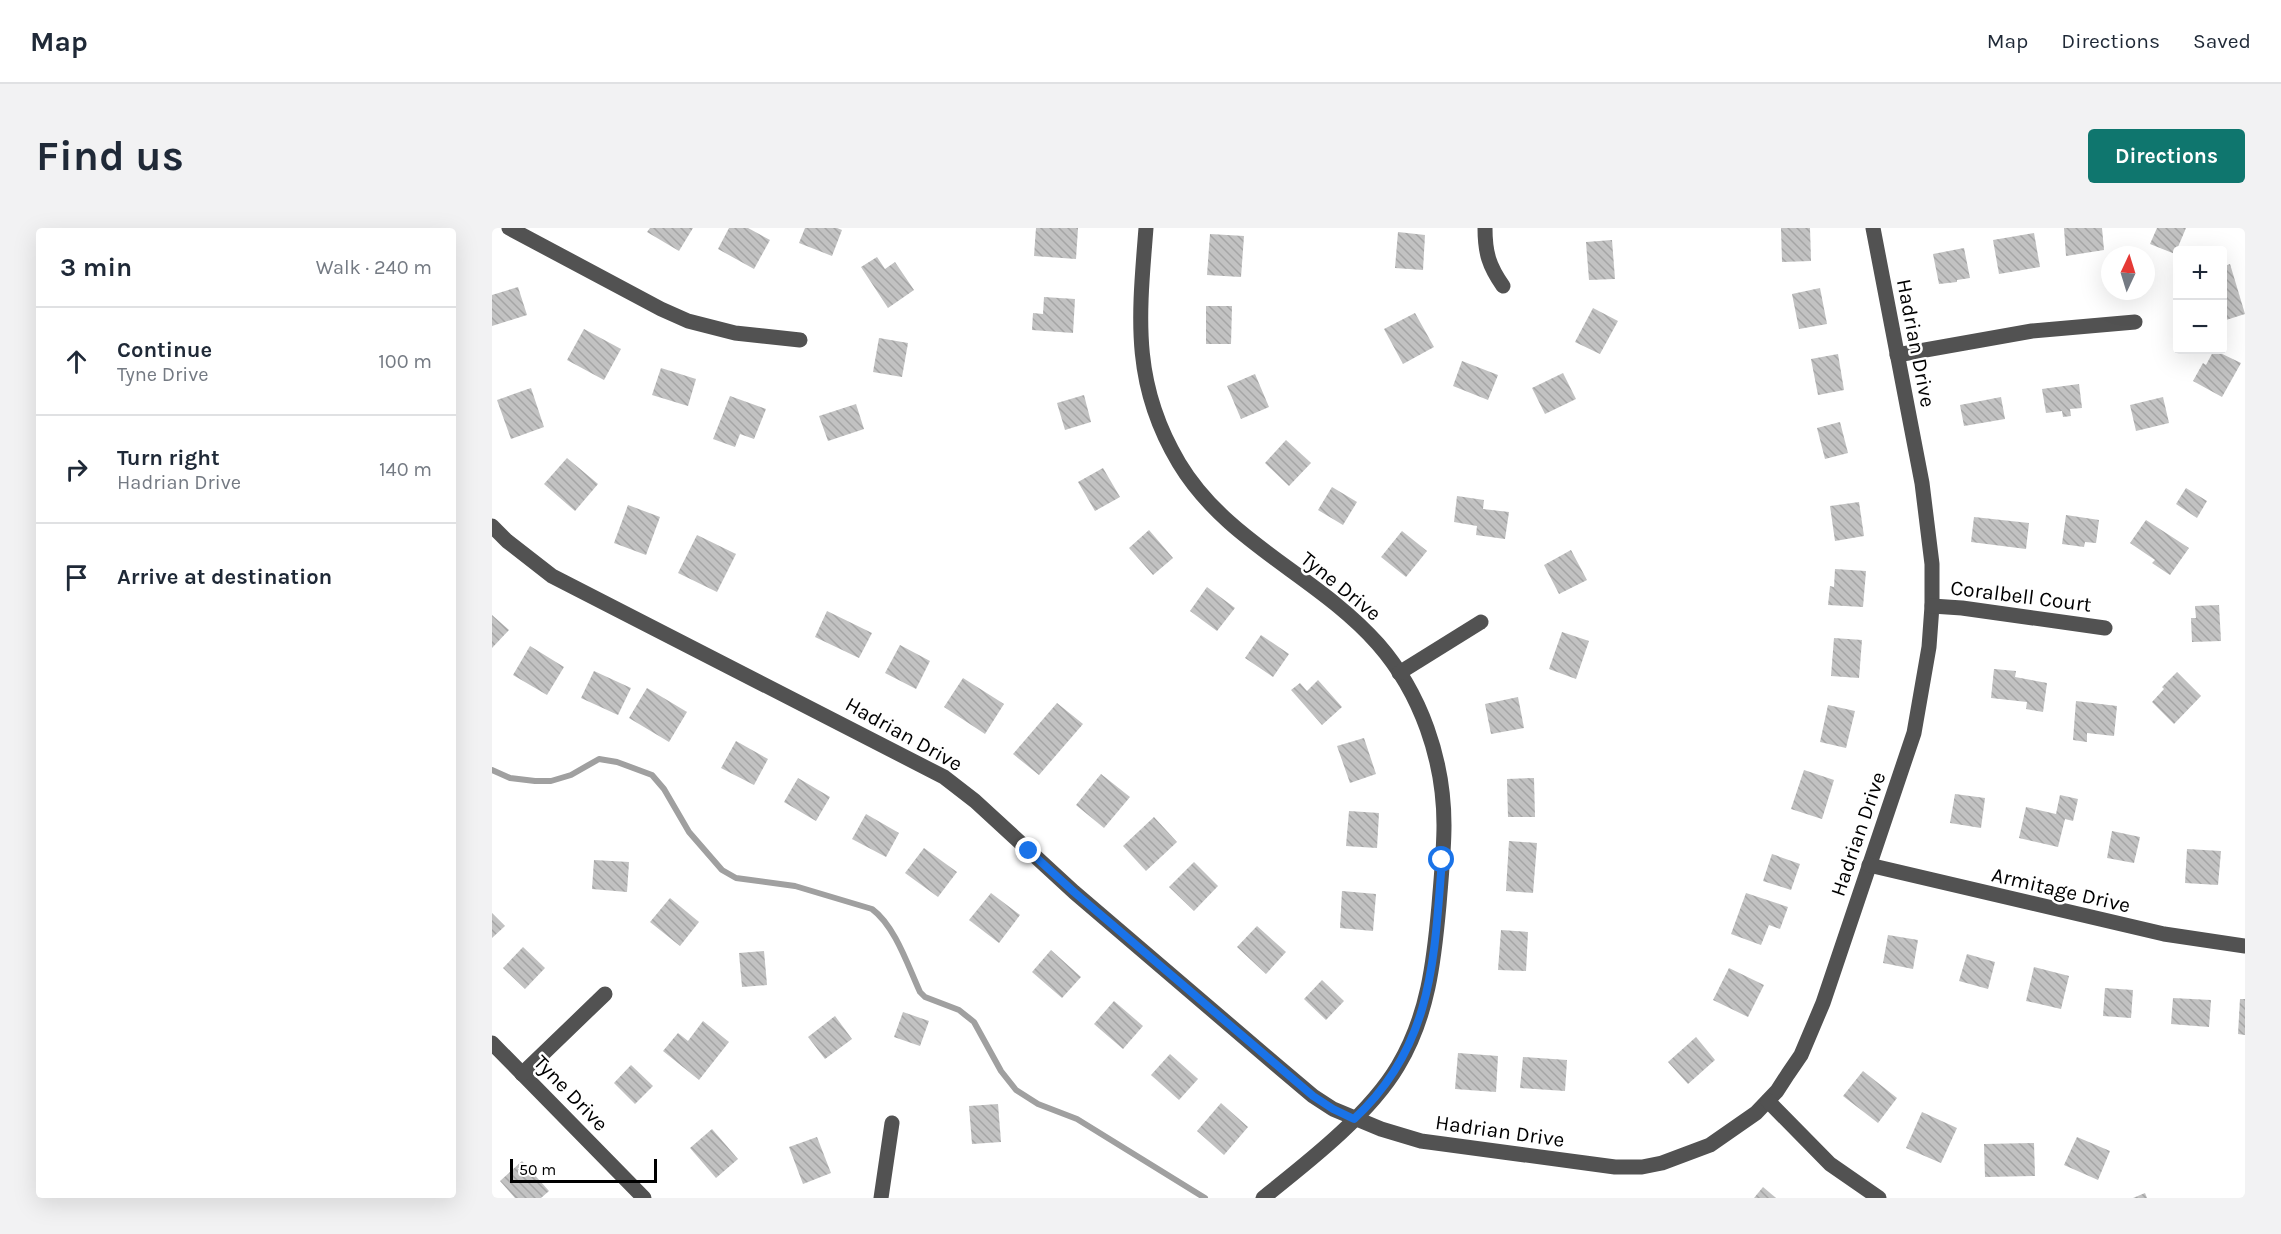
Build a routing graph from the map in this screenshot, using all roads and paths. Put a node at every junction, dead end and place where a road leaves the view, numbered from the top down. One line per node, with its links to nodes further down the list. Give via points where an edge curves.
1 (509, 228): 7 (street, via 688,321 735,333)
2 (1146, 228): 13 (street, Tyne Drive, via 1141,356 1157,420 1179,463 1227,522 1337,604 1380,647)
3 (1485, 228): 5 (street, via 1486,252)
4 (1873, 228): 8 (street, Hadrian Drive)
5 (1503, 286)
6 (2135, 322): 8 (street, via 2032,331)
7 (800, 340)
8 (1897, 355): 10 (street, Hadrian Drive, via 1929,530)
9 (492, 526): 20 (street, Hadrian Drive, via 552,576 944,777 1313,1096)
10 (1932, 606): 12 (street, Coralbell Court); 14 (street, Hadrian Drive, via 1924,687 1914,733)
11 (1481, 622): 13 (street)
12 (2105, 628)
13 (1399, 673): 20 (street, Tyne Drive, via 1425,722 1438,764 1444,825 1437,928 1431,982 1413,1038 1384,1087)
14 (1869, 865): 15 (street, Armitage Drive, via 2116,924); 19 (street, Hadrian Drive, via 1823,1003 1805,1045)
15 (2245, 945)
16 (604, 994): 18 (street)
17 (492, 1043): 18 (street, Tyne Drive)
18 (522, 1074): 22 (street, Tyne Drive)
19 (1768, 1101): 20 (street, Hadrian Drive, via 1710,1145 1678,1159 1642,1167 1615,1167 1421,1141); 25 (street, via 1830,1164)
20 (1354, 1119): 24 (street, Tyne Drive)
21 (892, 1123): 23 (street)
22 (644, 1198)
23 (881, 1198)
24 (1263, 1198)
25 (1879, 1198)

